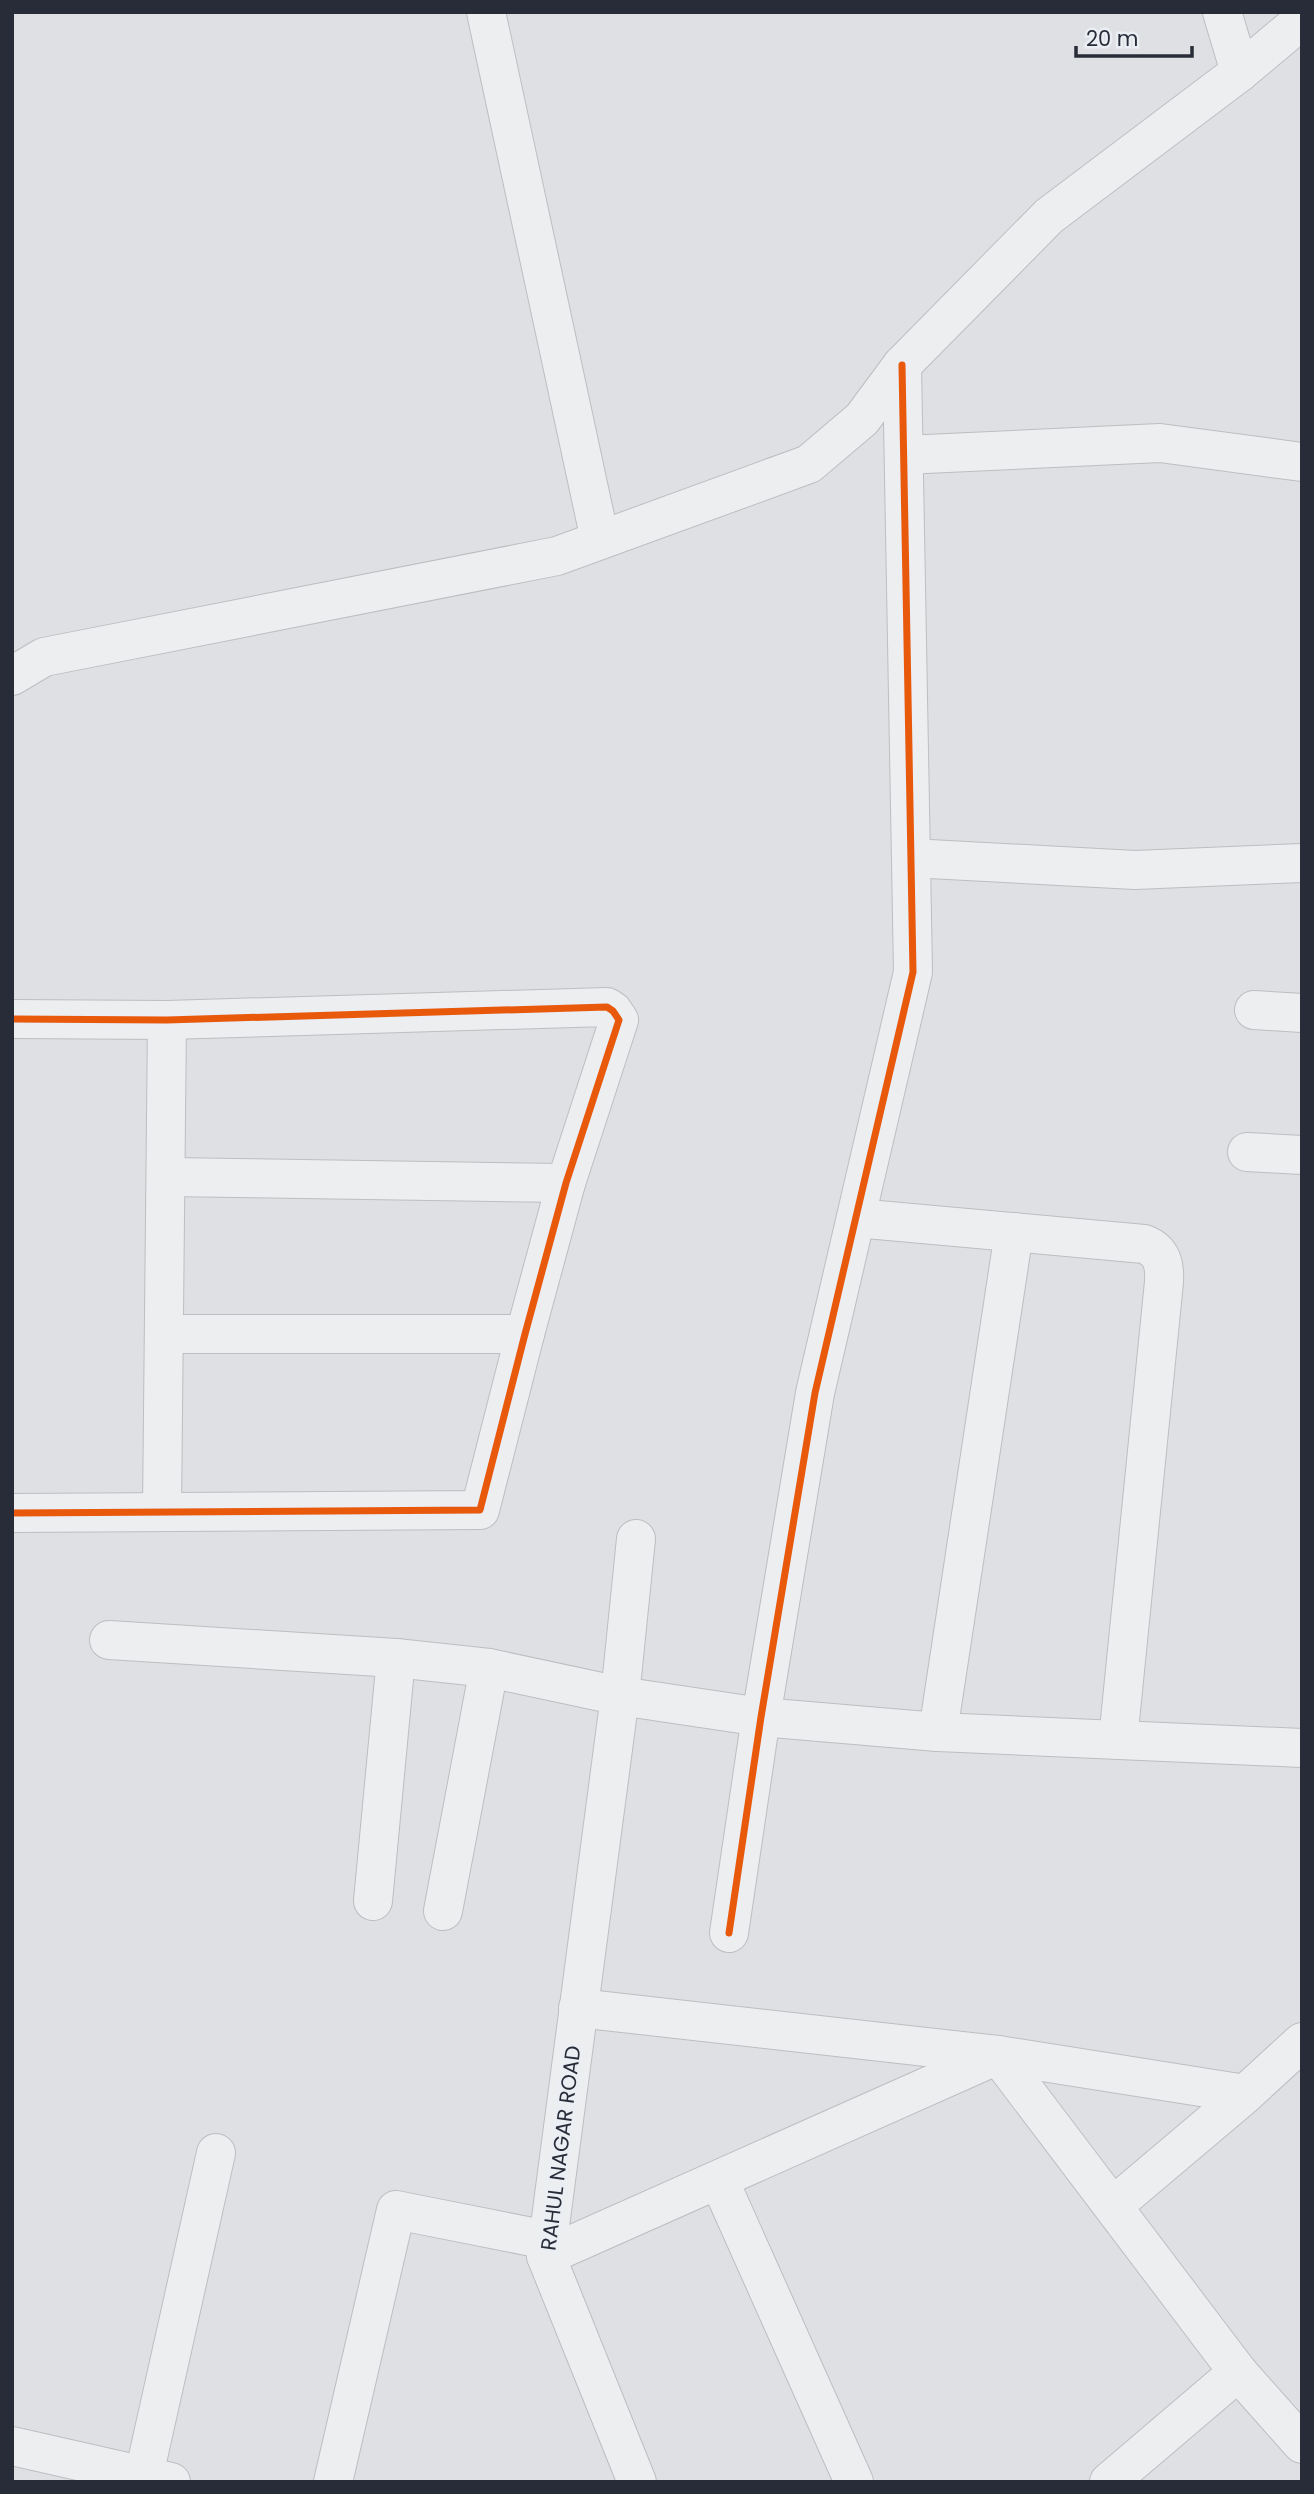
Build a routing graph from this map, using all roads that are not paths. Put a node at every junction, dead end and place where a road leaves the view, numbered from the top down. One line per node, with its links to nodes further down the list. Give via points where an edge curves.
1 (486, 12): 8 (street)
2 (1222, 12): 4 (street)
3 (1302, 20): 4 (street)
4 (1240, 72): 5 (street, via 1049,216)
5 (902, 365): 6 (street); 8 (street, via 862,419 809,464)
6 (904, 456): 7 (street, via 1160,443); 10 (street)
7 (1302, 462)
8 (600, 540): 9 (street, via 557,556 44,656)
9 (12, 676)
10 (911, 858): 11 (street, via 1135,870); 20 (street, via 913,972)
11 (1302, 863)
12 (1254, 1010): 13 (street)
13 (1302, 1013)
14 (12, 1019): 15 (street)
15 (167, 1020): 18 (street); 19 (street, via 607,1007 617,1016 618,1027)
16 (1247, 1152): 17 (street)
17 (1302, 1155)
18 (166, 1177): 19 (street); 22 (street)
19 (566, 1184): 23 (street)
20 (856, 1218): 21 (street); 31 (street, via 815,1393)
21 (1014, 1232): 32 (street); 33 (street, via 1144,1244 1154,1248 1165,1267)
22 (164, 1334): 23 (street); 24 (street)
23 (525, 1334): 24 (street, via 480,1510)
24 (162, 1512): 25 (street)
25 (12, 1513)
26 (636, 1539): 30 (street, RAHUL NAGAR ROAD)
27 (109, 1640): 28 (street)
28 (396, 1658): 29 (street); 35 (street)
29 (489, 1668): 30 (street); 36 (street)
30 (620, 1696): 31 (street); 38 (street, RAHUL NAGAR ROAD)
31 (761, 1717): 32 (street); 37 (street)
32 (938, 1732): 33 (street)
33 (1118, 1740): 34 (street)
34 (1302, 1748)
35 (373, 1901)
36 (443, 1911)
37 (730, 1933)
38 (578, 2008): 40 (street); 45 (street, RAHUL NAGAR ROAD)
39 (1302, 2042): 41 (street)
40 (998, 2055): 41 (street); 43 (street); 44 (street)
41 (1245, 2094): 44 (street)
42 (216, 2153): 49 (street)
43 (719, 2180): 45 (street); 52 (street)
44 (1113, 2206): 46 (street)
45 (547, 2248): 50 (street, via 396,2210); 51 (street, RAHUL NAGAR ROAD)
46 (1238, 2372): 47 (street); 53 (street)
47 (1302, 2444)
48 (12, 2446): 49 (street)
49 (158, 2478)
50 (333, 2482)
51 (637, 2482)
52 (854, 2482)
53 (1109, 2482)

